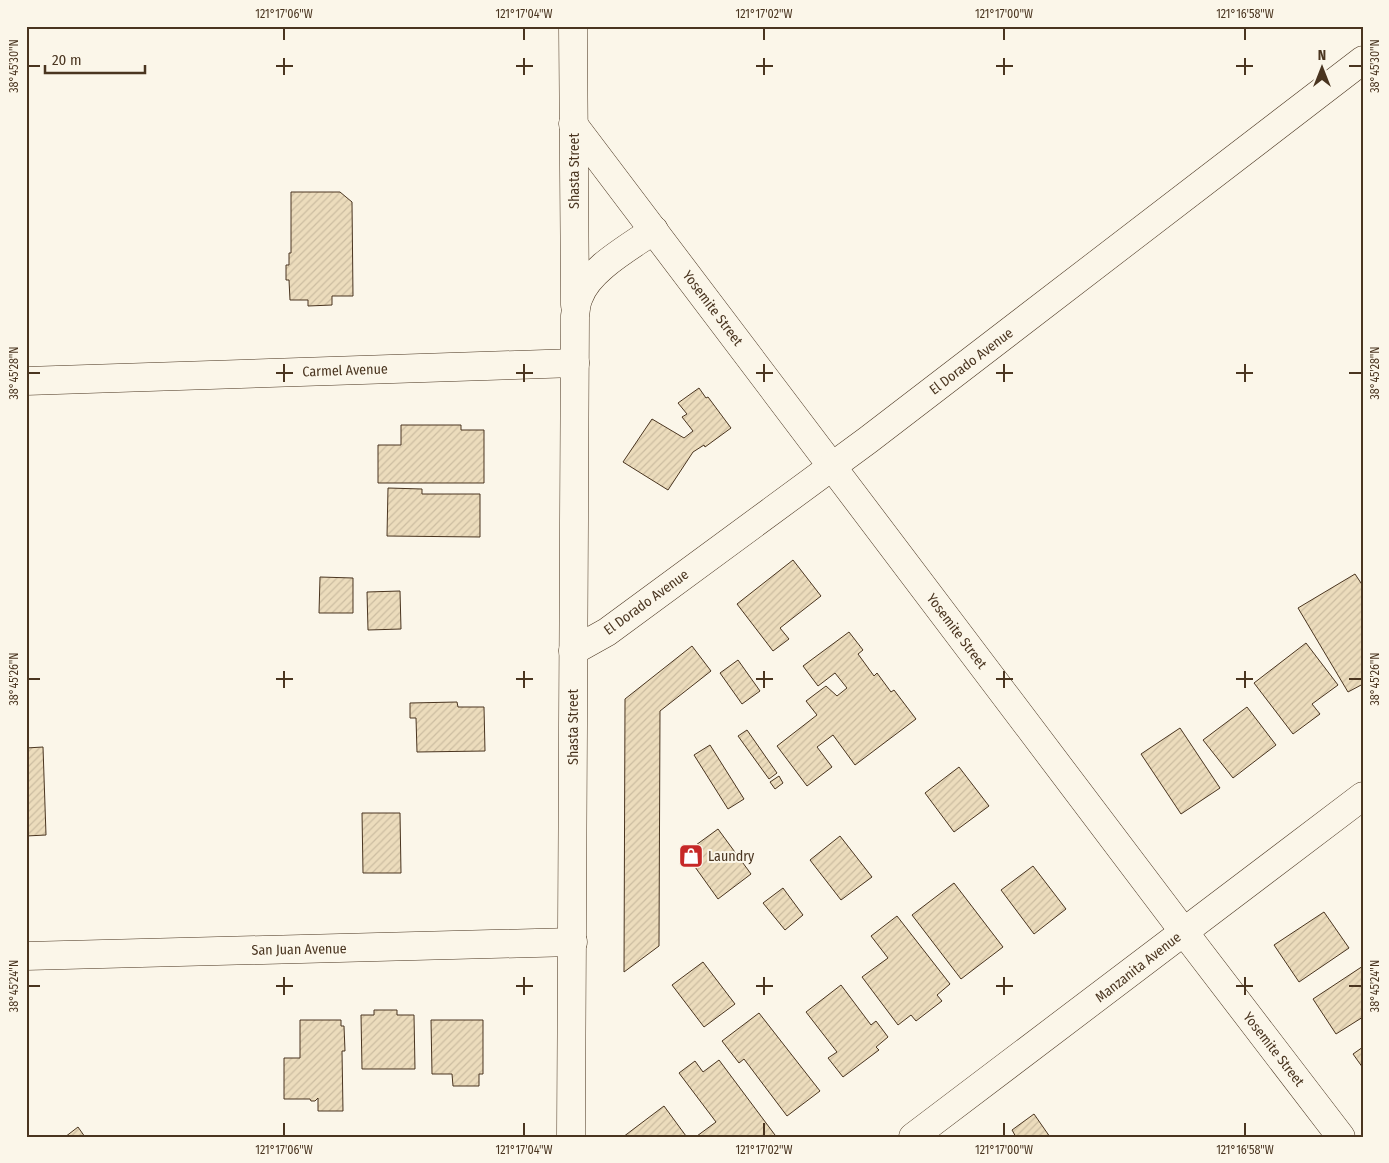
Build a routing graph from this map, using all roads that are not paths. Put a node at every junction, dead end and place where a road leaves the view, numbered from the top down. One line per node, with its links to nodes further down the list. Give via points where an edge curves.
1 (573, 26): 3 (street, Shasta Street)
2 (1363, 60): 8 (street, El Dorado Avenue)
3 (573, 124): 4 (street, Yosemite Street); 5 (street, Shasta Street)
4 (654, 230): 5 (street, Shasta Street, via 589,279 578,297); 8 (street, Yosemite Street)
5 (575, 316): 6 (street, Shasta Street)
6 (575, 363): 7 (street, Carmel Avenue); 9 (street, Shasta Street)
7 (26, 380)
8 (833, 466): 9 (street, El Dorado Avenue, via 607,632); 11 (street, Yosemite Street)
9 (573, 652): 12 (street, Shasta Street)
10 (1363, 796): 11 (street, Manzanita Avenue)
11 (1184, 932): 15 (street, Manzanita Avenue); 16 (street, Yosemite Street)
12 (572, 942): 13 (street, San Juan Avenue); 14 (street, Shasta Street)
13 (26, 956)
14 (571, 1137)
15 (913, 1137)
16 (1341, 1137)

